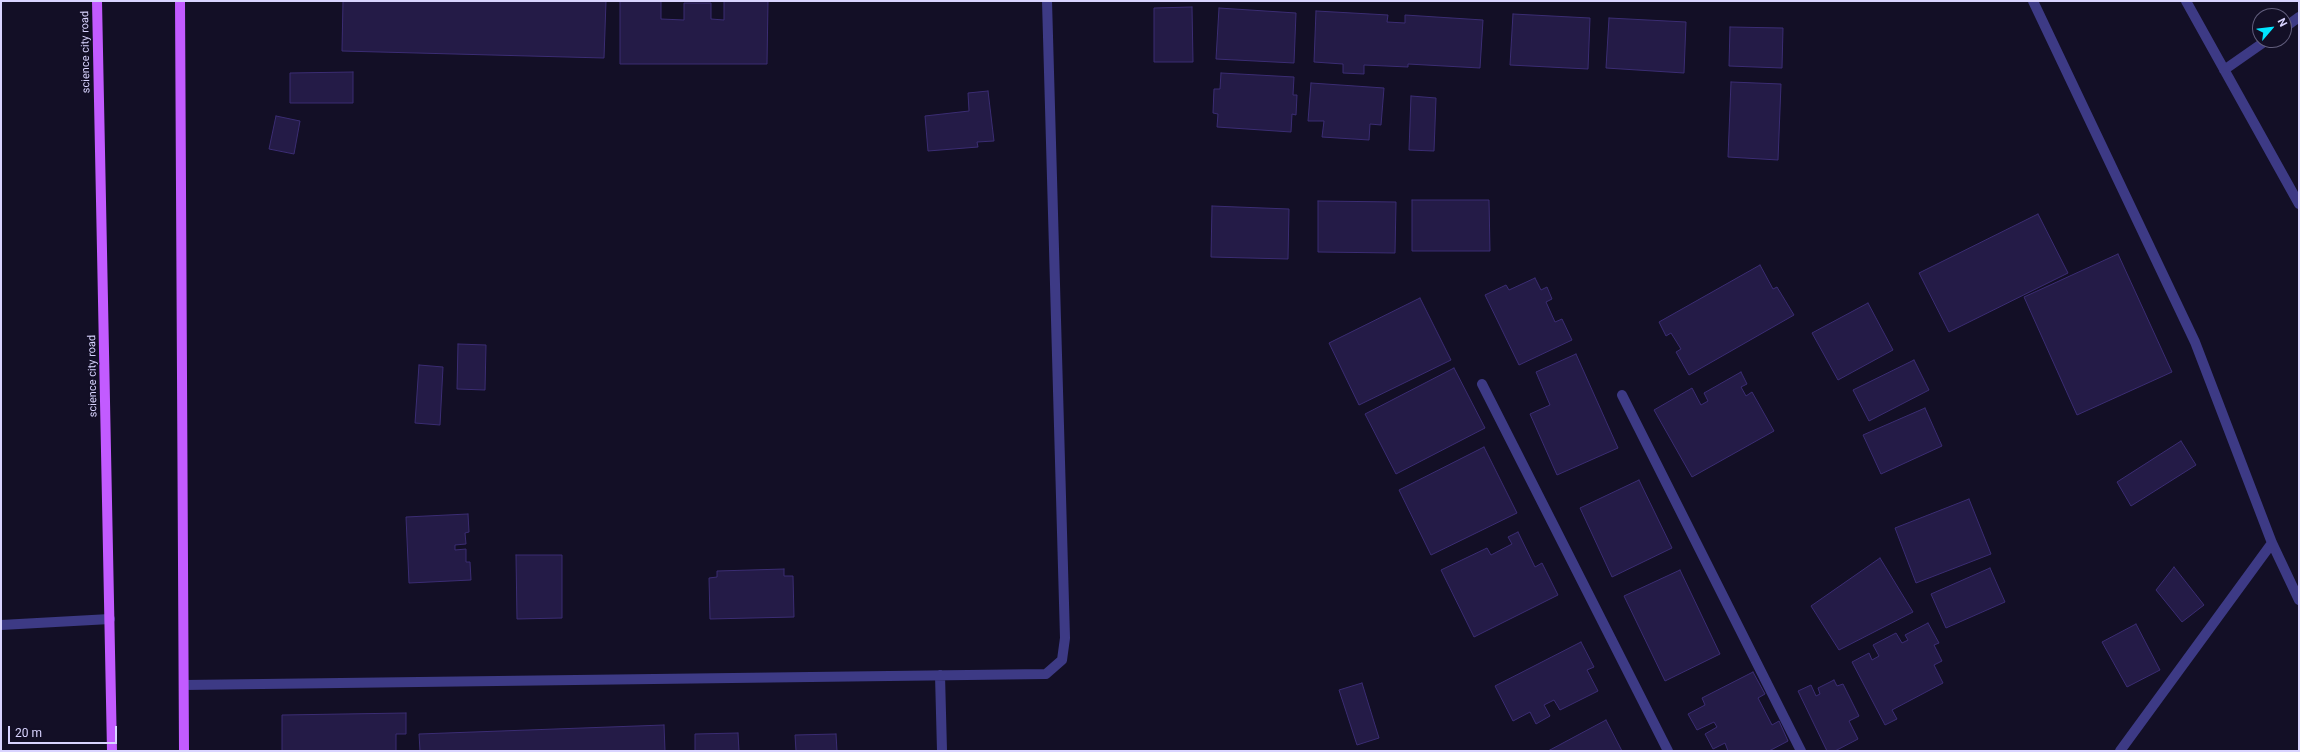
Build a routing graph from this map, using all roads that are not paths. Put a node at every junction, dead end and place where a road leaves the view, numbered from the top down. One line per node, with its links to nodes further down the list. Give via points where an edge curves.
1 (97, 1): 13 (main road, science city road)
2 (180, 1): 16 (main road)
3 (1047, 1): 15 (street, via 1065,638 1062,660 1046,674)
4 (2033, 1): 11 (street, via 2195,342)
5 (2186, 1): 7 (street)
6 (2256, 48): 7 (street)
7 (2224, 70): 8 (street)
8 (2299, 204)
9 (1482, 384): 20 (street)
10 (1622, 394): 21 (street)
11 (2272, 543): 12 (street); 22 (street)
12 (2299, 600)
13 (110, 619): 14 (street); 17 (main road, science city road)
14 (1, 625)
15 (940, 675): 16 (street); 19 (street)
16 (184, 685): 18 (main road)
17 (112, 751)
18 (184, 751)
19 (942, 751)
20 (1668, 751)
21 (1800, 751)
22 (2120, 751)

